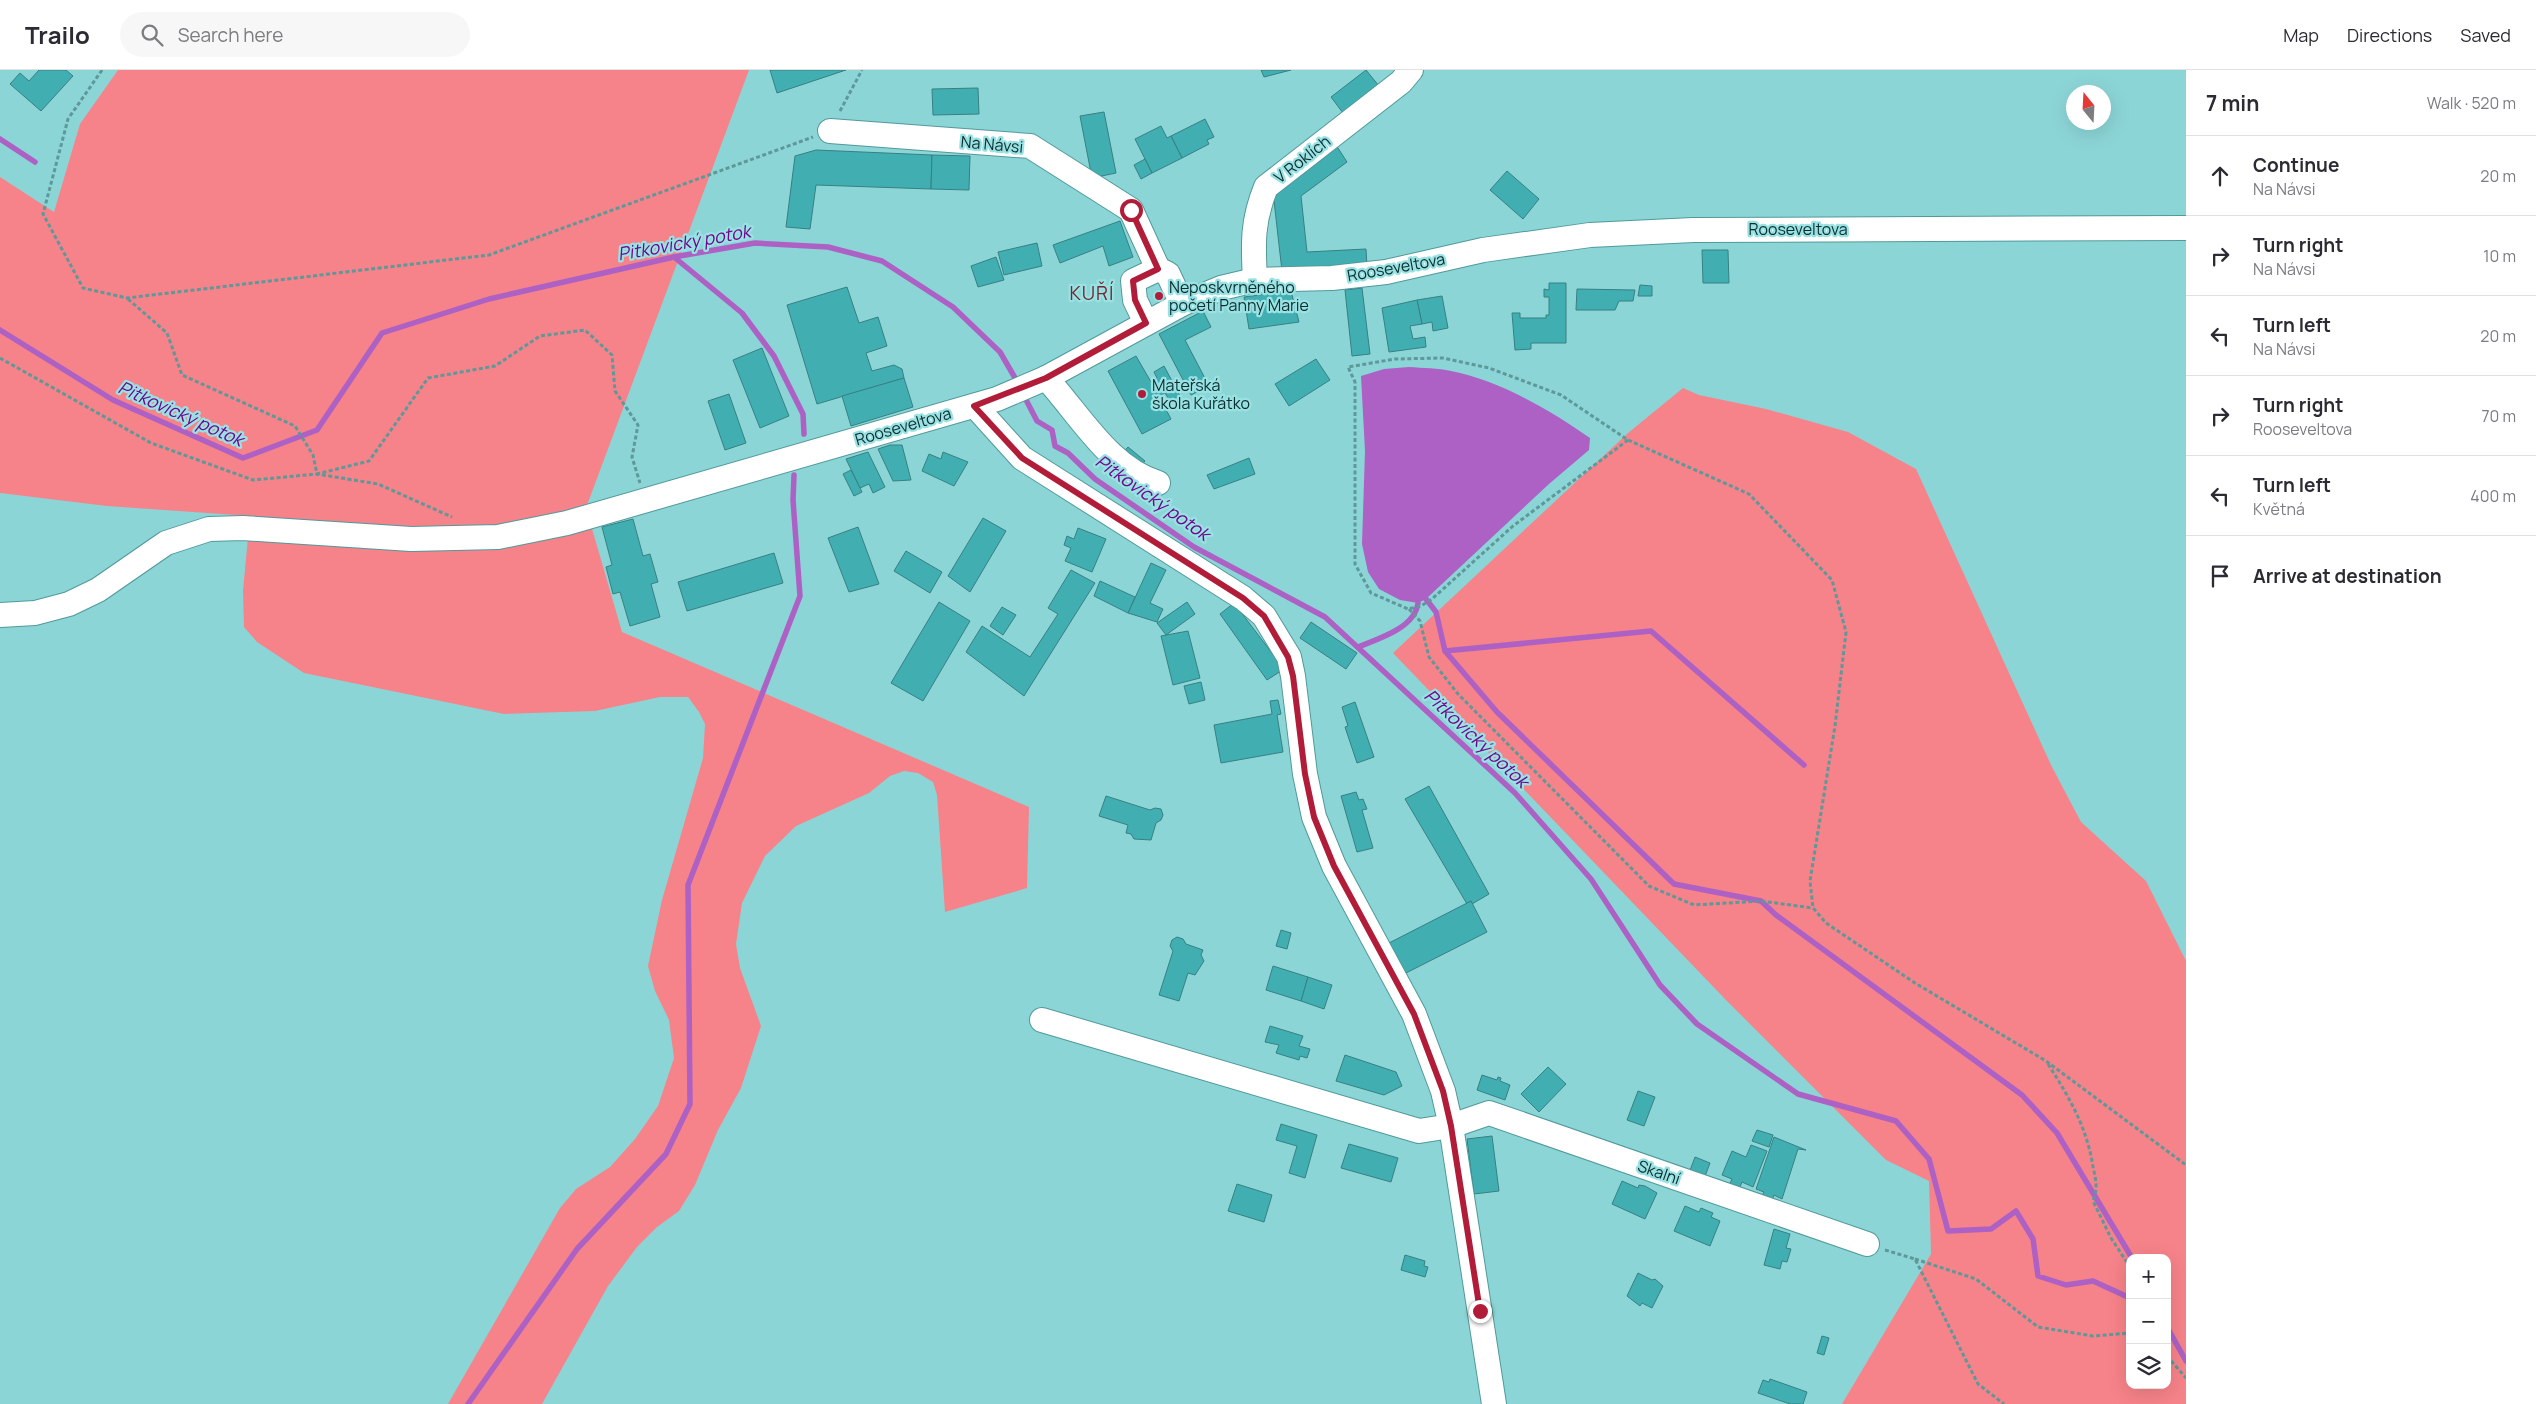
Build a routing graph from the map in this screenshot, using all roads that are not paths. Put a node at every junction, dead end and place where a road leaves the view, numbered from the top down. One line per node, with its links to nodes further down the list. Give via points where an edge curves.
1 (1411, 70): 5 (street, V Roklích, via 1401,82 1266,187 1256,212 1252,240)
2 (830, 131): 4 (street, Na Návsi, via 1030,146 1131,210)
3 (2186, 228): 5 (street, Rooseveltova, via 1693,230 1590,235 1483,250 1386,272 1332,278)
4 (1158, 269): 6 (street, Na Návsi, via 1168,274); 7 (street, via 1133,281 1135,300)
5 (1255, 280): 6 (street, Rooseveltova, via 1221,288)
6 (1182, 304): 7 (street, Rooseveltova)
7 (1146, 323): 8 (street, Rooseveltova)
8 (1040, 381): 9 (street, Rooseveltova); 10 (street, via 1106,450 1140,478)
9 (986, 402): 11 (street, Rooseveltova, via 567,523 498,537 411,538 243,528 209,529 179,537 153,550 98,590 69,604 36,613); 13 (street, via 1022,458 1243,598 1264,616 1288,657 1293,676 1305,774 1314,817 1334,866 1414,1014 1443,1091)
10 (1158, 483)
11 (0, 615)
12 (1042, 1020): 13 (street, Skalní, via 1419,1131)
13 (1451, 1126): 14 (street, Skalní, via 1489,1113); 15 (street)
14 (1867, 1244)
15 (1494, 1404)

